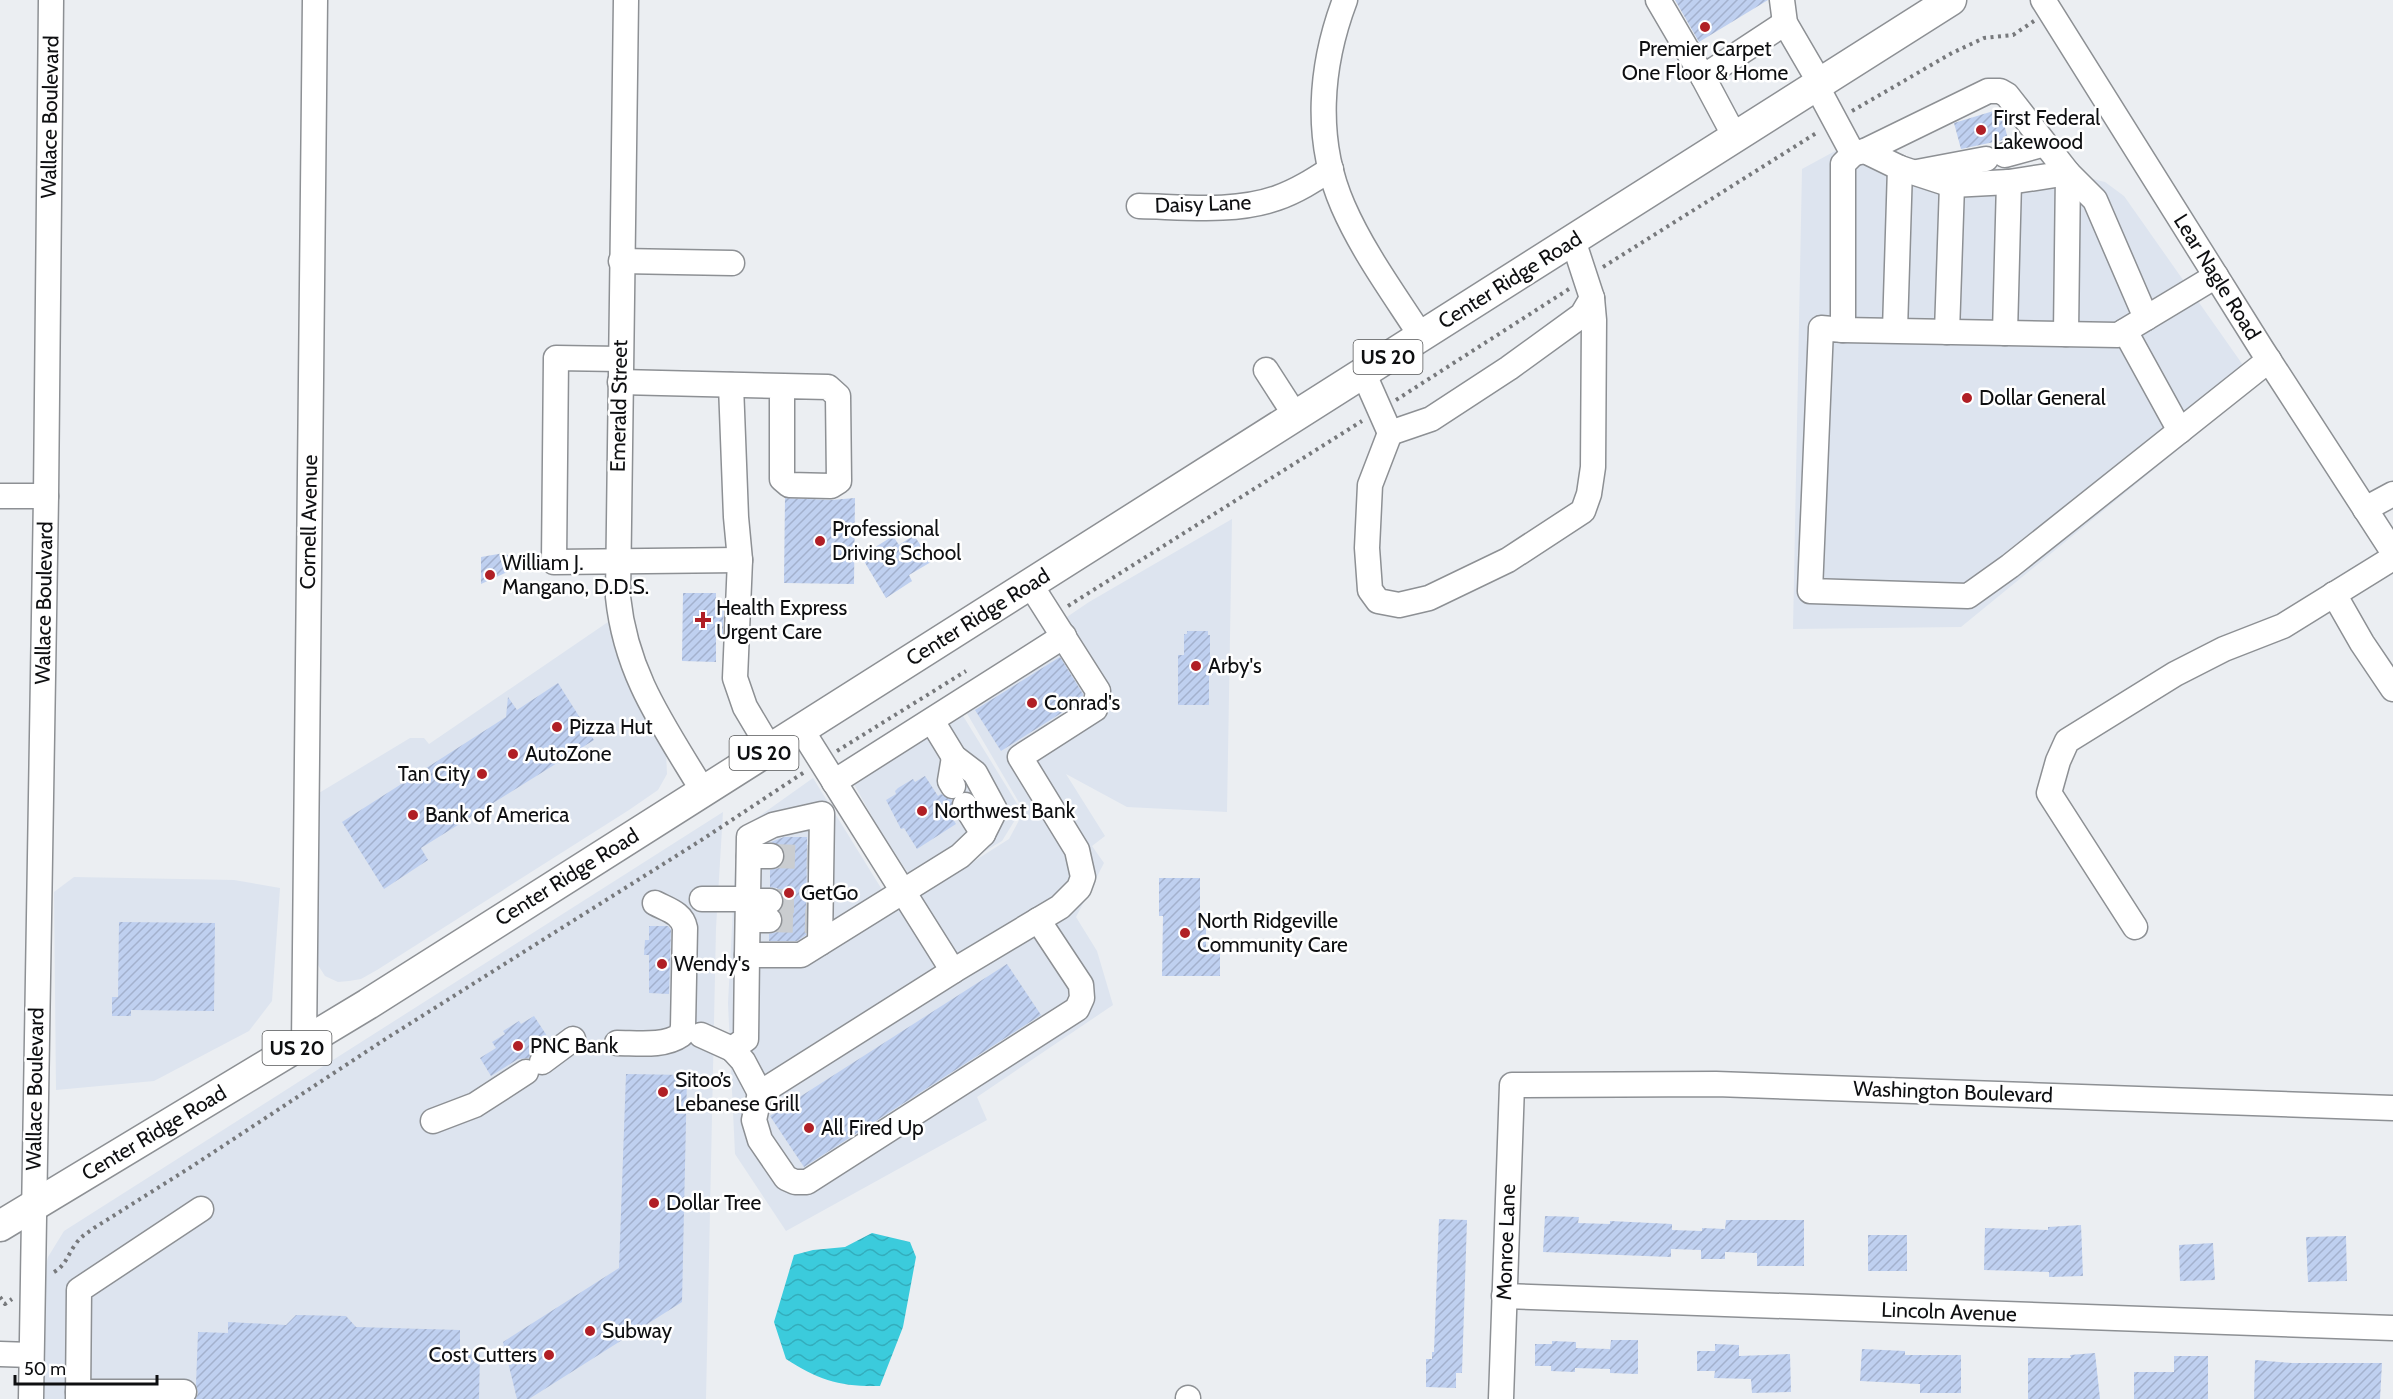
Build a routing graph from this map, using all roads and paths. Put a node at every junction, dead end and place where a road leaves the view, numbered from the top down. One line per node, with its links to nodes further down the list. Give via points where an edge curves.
1 (51, 0): 46 (street, Wallace Boulevard)
2 (315, 0): 77 (street, Cornell Avenue)
3 (626, 0): 22 (street, Emerald Street)
4 (1345, 0): 15 (street, via 1334,28 1325,72 1323,117)
5 (1658, 0): 9 (street)
6 (1951, 0): 10 (main road, Center Ridge Road / US 20)
7 (2046, 5): 11 (path, via 2013,35 1984,38 1952,53); 24 (street, Lear Nagle Road)
8 (1784, 11): 9 (street); 10 (street)
9 (1703, 77): 12 (street)
10 (1818, 84): 11 (street); 12 (main road, Center Ridge Road / US 20)
11 (1835, 121): 14 (street); 25 (path)
12 (1735, 137): 21 (main road, Center Ridge Road / US 20)
13 (2045, 144): 14 (street, via 2007,95 1988,91); 16 (street, via 1996,157); 17 (street)
14 (1859, 152): 16 (street); 27 (street, via 1843,164)
15 (1331, 170): 20 (street, Daisy Lane, via 1278,198 1248,205); 33 (street, via 1342,206 1363,246)
16 (1907, 170): 19 (street); 28 (street)
17 (2068, 173): 18 (street); 26 (street, via 2095,200); 32 (street)
18 (2009, 182): 19 (street); 31 (street)
19 (1952, 185): 30 (street)
20 (1139, 206)
21 (1573, 240): 25 (street); 33 (main road, Center Ridge Road / US 20)
22 (621, 261): 23 (street); 35 (street, Emerald Street)
23 (732, 263)
24 (2216, 276): 26 (street); 34 (street, Lear Nagle Road)
25 (1589, 288): 40 (path); 43 (street, via 1582,315 1431,419); 43 (street, via 1594,320 1593,467 1583,511 1508,560 1429,598 1399,605 1378,601 1370,590 1367,548 1370,485)
26 (2146, 318): 29 (street)
27 (1843, 330): 28 (street); 42 (street, via 1821,328 1810,591 1968,596)
28 (1895, 330): 30 (street)
29 (2125, 331): 32 (street, via 2118,335); 42 (street)
30 (1947, 332): 31 (street)
31 (2005, 333): 32 (street)
32 (2066, 334)
33 (1421, 336): 37 (main road, Center Ridge Road / US 20)
34 (2269, 360): 42 (street); 47 (street, Lear Nagle Road)
35 (620, 370): 38 (street); 51 (street, Emerald Street); 51 (street, via 556,358 554,562)
36 (1266, 370): 41 (street)
37 (1364, 372): 40 (street); 41 (main road, Center Ridge Road / US 20)
38 (731, 385): 39 (street); 50 (street)
39 (782, 386)
40 (1380, 410): 43 (street); 54 (path)
41 (1295, 415): 52 (main road, Center Ridge Road / US 20)
42 (2180, 431)
43 (1390, 433)
44 (2393, 494): 47 (street)
45 (0, 496): 46 (street)
46 (46, 496): 83 (street, Wallace Boulevard)
47 (2365, 509): 48 (street, Lear Nagle Road)
48 (2393, 552)
49 (2393, 558): 53 (street)
50 (740, 560): 51 (street); 59 (street, via 735,678 745,707)
51 (617, 563): 62 (street, Emerald Street, via 620,619 631,661 649,701)
52 (1030, 584): 54 (street); 58 (main road, Center Ridge Road / US 20)
53 (2334, 594): 56 (street); 71 (street, via 2283,626 2175,674 2067,741 2049,793)
54 (1057, 626): 57 (street); 70 (street, via 1098,691 1095,709 1020,757 1077,850 1083,877 1072,898)
55 (968, 669): 61 (path)
56 (2393, 689)
57 (932, 721): 60 (street); 61 (street)
58 (801, 729): 59 (main road, Center Ridge Road / US 20); 61 (street)
59 (770, 749): 62 (main road, Center Ridge Road / US 20)
60 (954, 757): 64 (street, via 950,781); 64 (street, via 975,773 995,810)
61 (833, 781): 63 (street); 65 (street); 86 (path, via 94,1228 80,1238 64,1266)
62 (703, 791): 77 (main road, Center Ridge Road / US 20)
63 (822, 814): 68 (street, via 773,825 749,837 760,856); 69 (street, via 814,857)
64 (983, 834): 65 (street, via 960,856)
65 (902, 890): 69 (street); 73 (street)
66 (702, 899): 68 (street)
67 (655, 903): 76 (street, via 678,914 685,928 681,1035 674,1040)
68 (757, 908): 72 (street)
69 (815, 917): 72 (street, via 801,955)
70 (1038, 920): 73 (street); 80 (street, via 1081,986 1082,998 1077,1009 807,1182 786,1178 760,1140 754,1120)
71 (2134, 927)
72 (747, 955): 78 (street, via 746,1040)
73 (953, 971): 80 (street)
74 (700, 1035): 78 (street)
75 (573, 1040): 82 (street, via 475,1105)
76 (617, 1043)
77 (304, 1044): 83 (main road, Center Ridge Road / US 20)
78 (732, 1049): 80 (street)
79 (1512, 1085): 81 (street, Washington Boulevard, via 1716,1084); 87 (street, Monroe Lane)
80 (760, 1093)
81 (2393, 1108)
82 (433, 1121)
83 (33, 1206): 85 (main road, Center Ridge Road / US 20); 86 (street, Wallace Boulevard)
84 (201, 1209): 94 (street, via 80,1290)
85 (0, 1226)
86 (32, 1287): 92 (street, Wallace Boulevard)
87 (1504, 1296): 90 (street, Lincoln Avenue); 96 (street, Monroe Lane)
88 (0, 1297): 89 (path)
89 (5, 1304)
90 (2393, 1328)
91 (0, 1354): 92 (street)
92 (31, 1355): 95 (street, Wallace Boulevard)
93 (184, 1392): 94 (street)
94 (78, 1395)
95 (31, 1399)
96 (1501, 1399)

